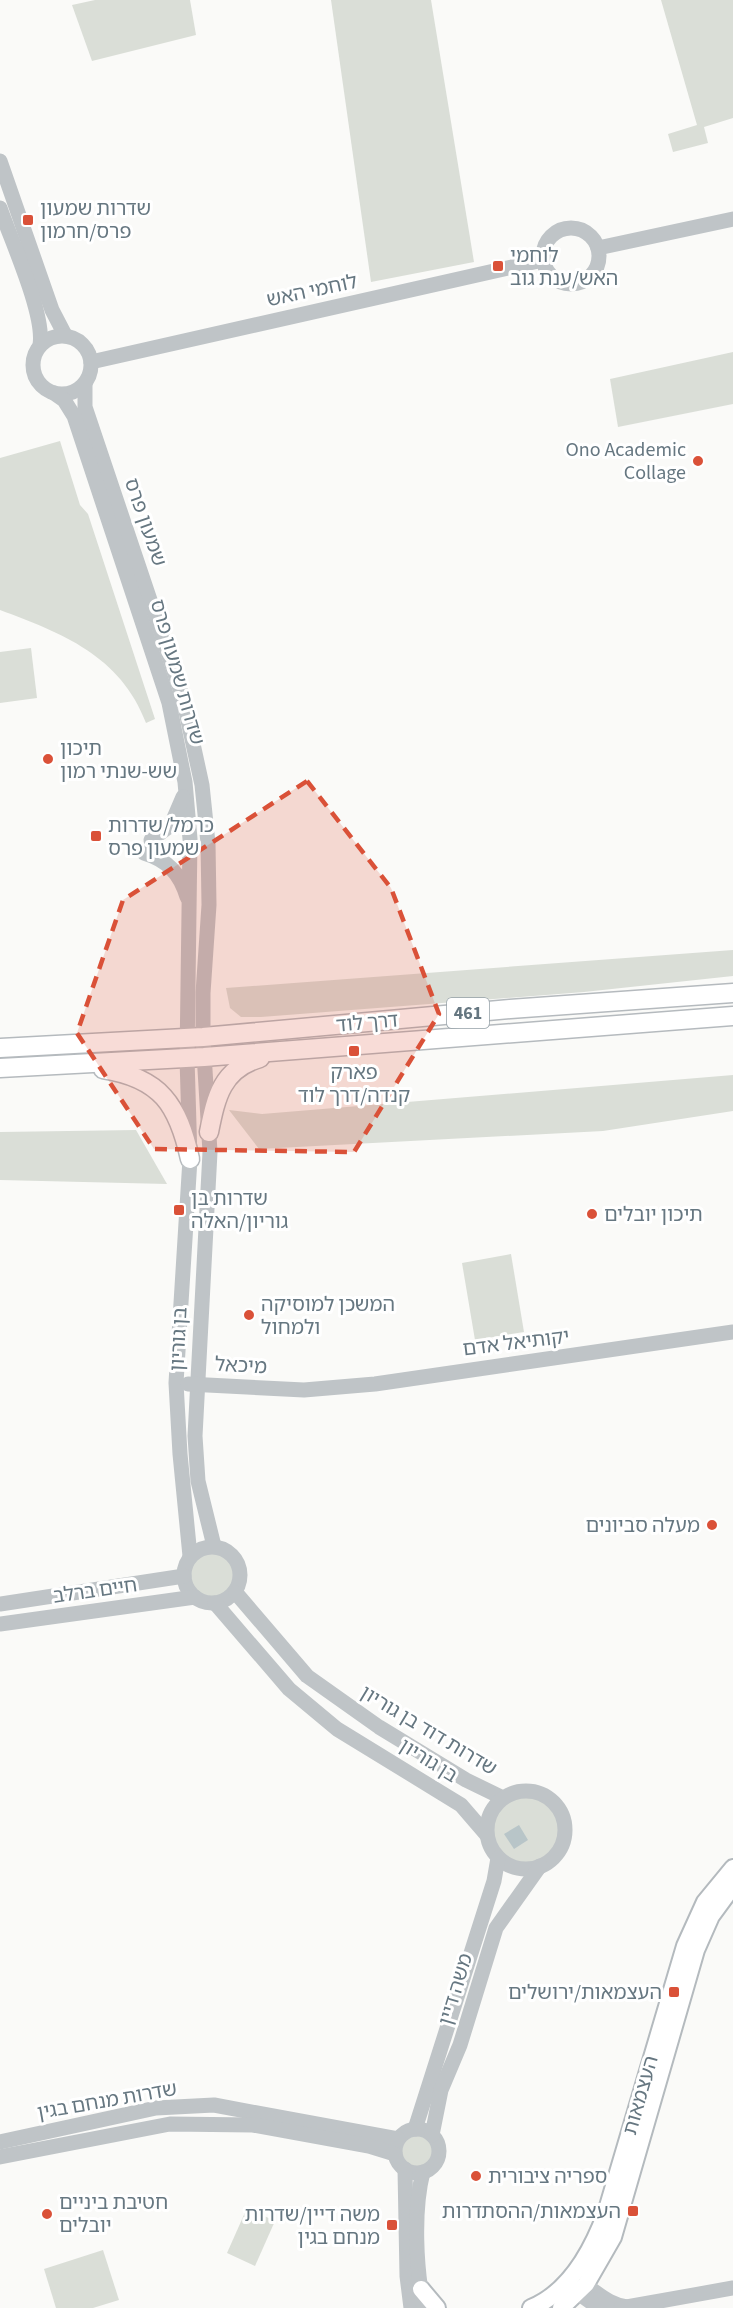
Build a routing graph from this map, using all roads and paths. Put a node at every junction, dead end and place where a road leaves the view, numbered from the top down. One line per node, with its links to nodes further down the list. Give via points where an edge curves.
1 (0, 161): 6 (street)
2 (0, 208): 7 (street, via 38,316)
3 (733, 219): 4 (street)
4 (598, 248): 5 (street, via 585,231 564,229 547,241); 5 (street, via 594,272 573,284 554,278)
5 (543, 260): 8 (street, לוחמי האש)
6 (64, 336): 7 (street, via 51,337); 8 (street, via 85,346)
7 (40, 345): 10 (street, via 32,362 33,374 40,385)
8 (91, 362): 9 (street)
9 (85, 383): 10 (street, via 74,391); 13 (street, שמעון פרס, via 85,407 183,698 199,763 209,905)
10 (54, 393): 11 (street, שדרות שמעון פרס, via 74,416 176,729)
11 (185, 785): 12 (street, שדרות שמעון פרס); 12 (street, via 177,817 147,846 171,866)
12 (190, 905): 16 (street, שדרות שמעון פרס)
13 (203, 993): 16 (street, שדרות שמעון פרס)
14 (733, 993): 16 (main road, דרך לוד / 461)
15 (733, 1016): 18 (main road, דרך לוד / 461)
16 (195, 1038): 17 (main road, דרך לוד / 461); 19 (street, שדרות שמעון פרס)
17 (0, 1048)
18 (282, 1052): 19 (main road, דרך לוד / 461); 22 (main road, via 245,1064 230,1074 215,1100)
19 (196, 1058): 20 (main road, דרך לוד / 461); 22 (street, שדרות שמעון פרס); 23 (street, שדרות שמעון פרס)
20 (81, 1065): 21 (main road, דרך לוד / 461); 23 (main road, via 123,1073 160,1091 180,1119)
21 (0, 1068)
22 (209, 1132): 26 (street, בן גוריון)
23 (190, 1159): 25 (street)
24 (733, 1332): 27 (street, יקותיאל אדם, via 375,1384)
25 (176, 1383): 26 (street, מיכאל); 29 (street)
26 (197, 1384): 27 (street, מיכאל); 28 (street, בן גוריון, via 198,1481)
27 (304, 1389)
28 (214, 1546): 29 (street); 31 (street, via 225,1549 236,1560 240,1572)
29 (190, 1556): 30 (street)
30 (184, 1576): 32 (street); 34 (street, חיים ברלב)
31 (236, 1593): 33 (street); 36 (street, שדרות דוד בן גוריון, via 307,1676 379,1727)
32 (195, 1597): 33 (street); 35 (street, חיים ברלב)
33 (215, 1603): 37 (street, בן גוריון, via 289,1689 338,1729 461,1805)
34 (0, 1604)
35 (0, 1624)
36 (503, 1798): 37 (street, via 492,1809); 39 (street, via 524,1791 537,1793 557,1807 563,1818 563,1843)
37 (486, 1834): 38 (street)
38 (498, 1858): 39 (street, via 521,1869); 42 (street, משה דיין)
39 (540, 1866): 43 (street, משה דיין, via 496,1928 460,2045 441,2090)
40 (733, 1868): 50 (main road, העצמאות, via 705,1902 690,1931 606,2213)
41 (733, 1886): 50 (main road, העצמאות, via 701,1936 618,2222 607,2250)
42 (415, 2129): 43 (street); 44 (street)
43 (432, 2135): 49 (street, via 437,2143 437,2157)
44 (398, 2139): 45 (street, שדרות מנחם בגין, via 214,2105 156,2108); 46 (street)
45 (0, 2142)
46 (395, 2154): 47 (street, שדרות מנחם בגין, via 253,2125 170,2124); 48 (street)
47 (0, 2157)
48 (405, 2169): 49 (street); 52 (street)
49 (423, 2172): 52 (street)
50 (578, 2285): 57 (main road, העצמאות); 58 (main road, העצמאות); 59 (street); 60 (street)
51 (733, 2288): 60 (street)
52 (414, 2290): 53 (street); 54 (street); 55 (street); 56 (main road)
53 (402, 2308)
54 (411, 2308)
55 (424, 2308)
56 (438, 2308)
57 (531, 2308)
58 (561, 2308)
59 (598, 2308)
60 (624, 2308)

